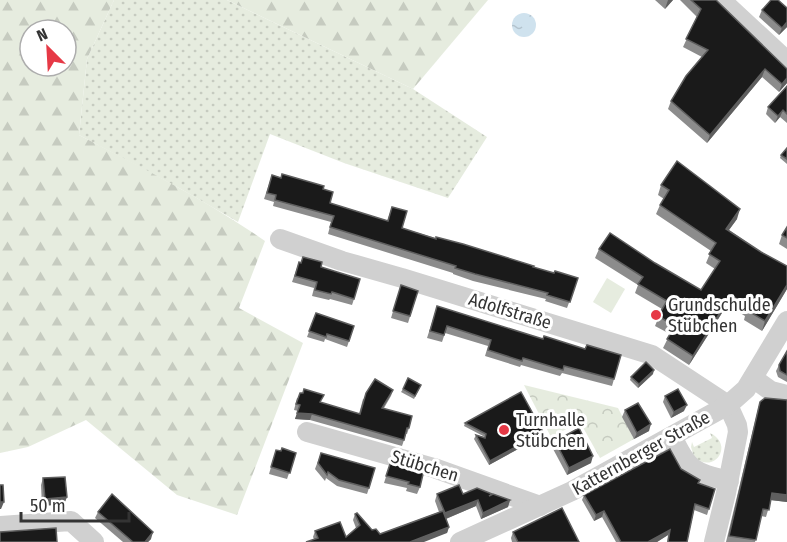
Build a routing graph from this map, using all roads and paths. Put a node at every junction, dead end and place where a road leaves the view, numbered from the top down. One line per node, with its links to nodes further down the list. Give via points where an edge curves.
1 (722, 0): 2 (street)
2 (787, 61)
3 (280, 239): 7 (street, Adolfstraße, via 652,356)
4 (787, 321): 5 (street, Katternberger Straße)
5 (753, 378): 6 (street, via 771,391); 7 (street, Katternberger Straße)
6 (787, 394)
7 (728, 405): 9 (street, Katternberger Straße); 10 (street, via 738,432)
8 (307, 432): 11 (street, Stübchen, via 434,468)
9 (672, 436): 10 (street, via 692,469); 11 (street, Katternberger Straße)
10 (729, 481): 15 (street)
11 (540, 506): 14 (street, Katternberger Straße)
12 (0, 526): 13 (street, via 71,521)
13 (94, 542)
14 (460, 542)
15 (714, 542)

